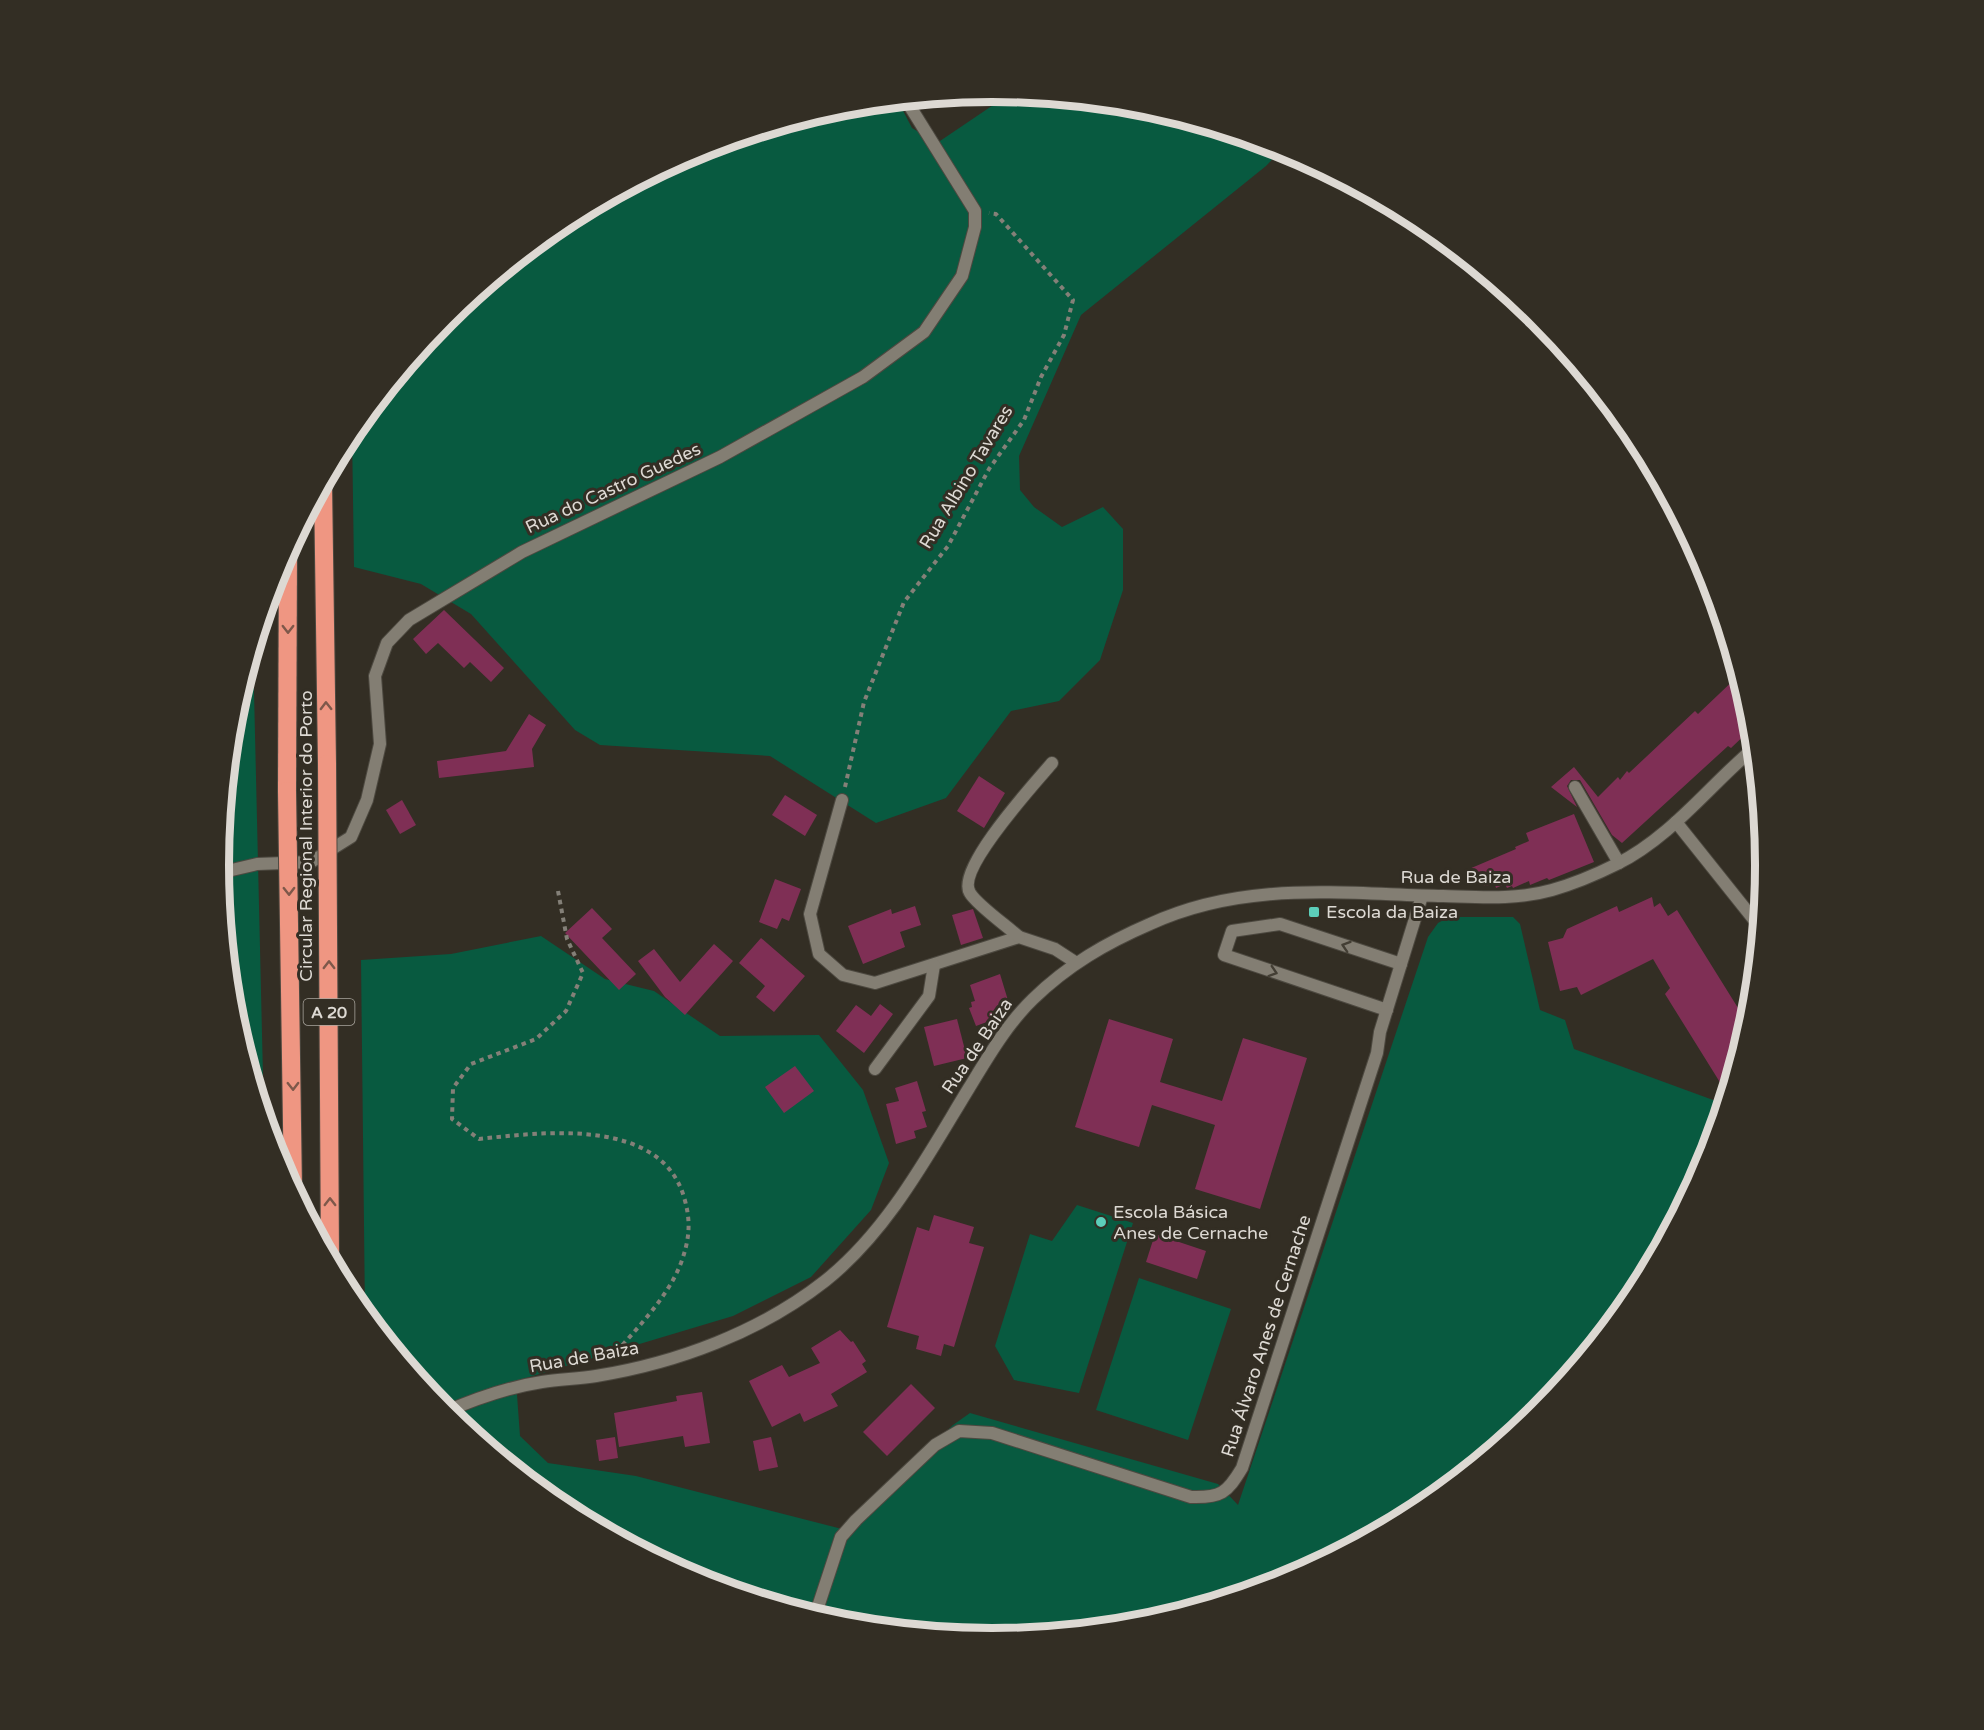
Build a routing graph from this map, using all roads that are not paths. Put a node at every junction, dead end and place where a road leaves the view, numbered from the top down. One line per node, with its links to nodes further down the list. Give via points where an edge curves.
1 (910, 107): 10 (street, Rua do Castro Guedes, via 975,211 975,227 962,276 924,332 863,377 720,457 522,552 409,620 387,643 375,676 380,744 367,800 351,837 311,862 256,864)
2 (323, 498): 20 (highway, Circular Regional Interior do Porto / A 20, one-way to 2, bridge)
3 (288, 571): 19 (highway, Circular Regional Interior do Porto / A 20, one-way to 19, bridge)
4 (1746, 755): 8 (street, Rua de Baiza)
5 (1052, 763): 13 (street, via 975,859 967,881 969,893)
6 (1575, 786): 9 (street)
7 (842, 800): 16 (street, via 810,914 819,954 843,975 875,984)
8 (1676, 822): 9 (street, Rua de Baiza); 12 (street)
9 (1619, 863): 11 (street, Rua de Baiza, via 1551,891 1497,898)
10 (229, 871)
11 (1422, 896): 14 (street, Rua de Baiza, via 1310,891 1238,896 1154,922); 15 (street, Rua Álvaro Anes de Cernache)
12 (1753, 917)
13 (1019, 937): 14 (street, via 1055,949); 16 (street)
14 (1075, 962): 21 (street, Rua de Baiza, via 1030,1001 993,1049 908,1185 871,1235 827,1279 779,1314 722,1341 641,1367 539,1382)
15 (1401, 964): 17 (street, Rua Álvaro Anes de Cernache); 17 (street, one-way to 17, via 1280,924 1232,931 1224,955)
16 (934, 965): 18 (street, via 929,996)
17 (1387, 1010): 22 (street, Rua Álvaro Anes de Cernache, via 1377,1053 1242,1468 1230,1488 1212,1498 1191,1497 992,1433 959,1431 935,1445 841,1537)
18 (875, 1069)
19 (293, 1169)
20 (330, 1244)
21 (455, 1408)
22 (818, 1607)

